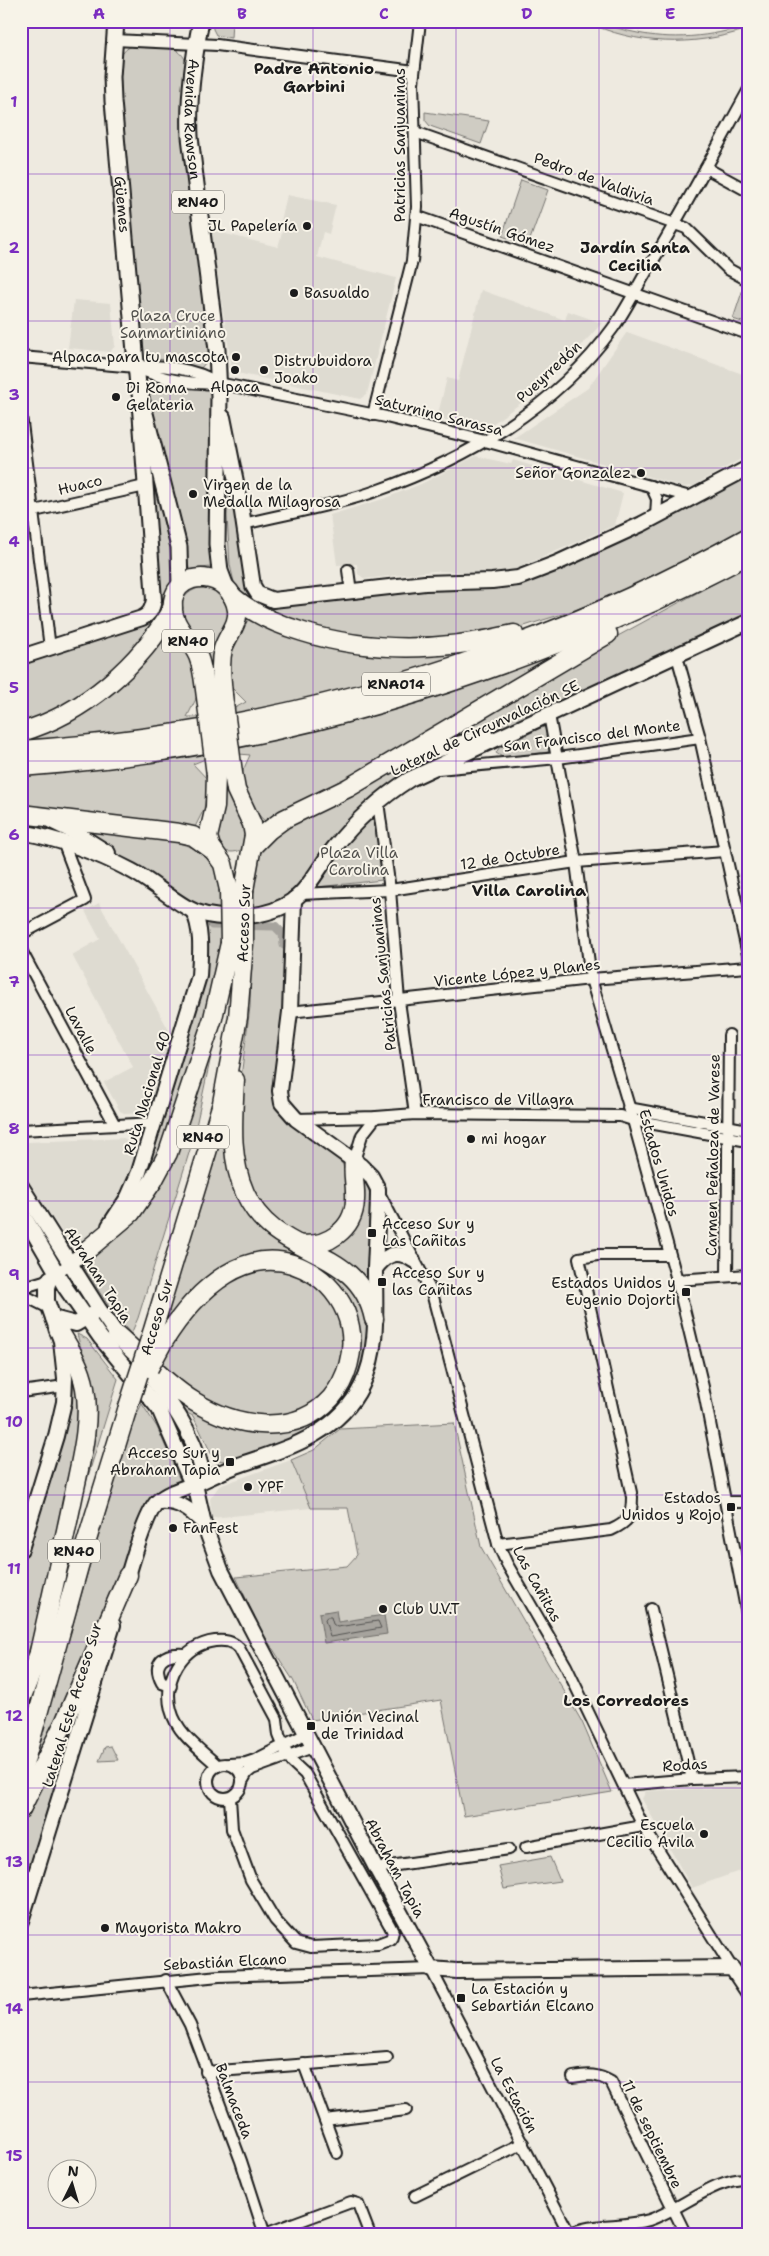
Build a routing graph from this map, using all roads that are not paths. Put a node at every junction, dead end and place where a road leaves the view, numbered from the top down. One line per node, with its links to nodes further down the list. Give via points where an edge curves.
1 (116, 21): 4 (main road, Güemes / RN40)
2 (201, 21): 5 (main road, Avenida Rawson / RN40)
3 (420, 21): 6 (street, Patricias Sanjuaninas)
4 (115, 40): 5 (street); 17 (main road, Güemes / RN40, via 113,101)
5 (196, 44): 6 (street); 19 (main road, Avenida Rawson / RN40, via 190,88 190,137)
6 (414, 72): 8 (street, Patricias Sanjuaninas)
7 (748, 91): 9 (street, Pueyrredón)
8 (415, 132): 11 (street, Patricias Sanjuaninas); 12 (street, Pedro de Valdivia)
9 (706, 168): 10 (street); 12 (street, Pueyrredón)
10 (748, 191)
11 (416, 216): 14 (street, Agustín Gómez); 21 (street, Patricias Sanjuaninas, via 412,261)
12 (675, 224): 13 (street, Pedro de Valdivia, via 686,228 728,269); 14 (street, Pueyrredón)
13 (748, 280)
14 (634, 293): 15 (street, Agustín Gómez); 22 (street, Pueyrredón, via 613,328 582,365 536,407)
15 (748, 334)
16 (21, 357): 17 (street, Saturnino Sarassa)
17 (136, 367): 18 (main road, Güemes / RN40); 19 (street, Saturnino Sarassa, via 152,375)
18 (138, 386): 24 (street, Güemes); 35 (main road, Güemes / RN40, via 179,547)
19 (219, 389): 21 (street, Saturnino Sarassa); 30 (street, Avenida Rawson / RN40); 36 (main road, Avenida Rawson / RN40, via 216,544 220,571)
20 (21, 415): 27 (street)
21 (373, 415): 22 (street, Saturnino Sarassa)
22 (485, 441): 25 (street, Saturnino Sarassa); 30 (street, Pueyrredón, via 377,491)
23 (748, 468): 26 (street)
24 (145, 486): 27 (street, Huaco); 41 (street, Güemes, via 154,600 148,615)
25 (651, 486): 26 (street, Saturnino Sarassa); 29 (street, via 658,503)
26 (694, 498): 29 (street)
27 (33, 511): 28 (street, Huaco); 41 (street)
28 (21, 514)
29 (656, 517): 37 (street, via 518,578 492,582 425,583)
30 (244, 524): 37 (street, Avenida Rawson / RN40, via 253,586 264,598 278,600)
31 (748, 538): 38 (highway, RNA014)
32 (748, 555): 34 (highway, RNA014)
33 (348, 570): 37 (street)
34 (696, 582): 51 (highway, RNA014, via 536,653 380,705 220,742 146,754); 54 (highway)
35 (180, 587): 36 (highway, via 203,578 219,581); 39 (highway, RN40)
36 (229, 591): 38 (highway, via 251,611 267,620 305,633 344,643 406,649 448,646 529,631); 44 (highway, Acceso Sur / RN40, via 237,615 222,653)
37 (351, 592)
38 (624, 599): 49 (highway, RNA014, via 474,658 339,699 200,729 103,743)
39 (173, 607): 44 (highway, Acceso Sur / RN40, via 176,623 198,656); 47 (highway, via 145,647 100,690 64,715)
40 (748, 622): 43 (street, Lateral de Circunvalación SE)
41 (50, 648): 42 (street)
42 (21, 656)
43 (677, 656): 45 (street, Lateral de Circunvalación SE); 48 (street)
44 (215, 696): 53 (highway, Acceso Sur / RN40, bridge)
45 (549, 715): 46 (street, Lateral de Circunvalación SE); 50 (street, Estados Unidos)
46 (522, 727): 52 (street, Lateral de Circunvalación SE); 54 (street, via 416,755)
47 (21, 732)
48 (700, 738): 50 (street, San Francisco del Monte); 60 (street)
49 (21, 750)
50 (558, 758): 52 (street, San Francisco del Monte); 62 (street, Estados Unidos)
51 (21, 767)
52 (428, 770): 55 (street, Lateral de Circunvalación SE)
53 (224, 774): 59 (highway, Acceso Sur / RN40, via 252,824); 61 (highway, Acceso Sur / RN40, via 208,837)
54 (360, 781): 59 (highway, via 284,819)
55 (378, 802): 65 (street, Patricias Sanjuaninas); 66 (street, Lateral de Circunvalación SE, via 347,832)
56 (28, 815): 61 (highway, via 180,833 193,836); 63 (street, via 78,834)
57 (21, 832): 58 (street, Lateral de Circunvalación SE)
58 (63, 842): 63 (street, Lateral de Circunvalación SE); 68 (street, via 85,900)
59 (252, 849): 61 (highway, via 238,860); 64 (highway, Acceso Sur / RN40)
60 (725, 851): 62 (street, 12 de Octubre); 71 (street)
61 (216, 854): 64 (highway, Acceso Sur / RN40)
62 (576, 862): 65 (street, 12 de Octubre); 73 (street, Estados Unidos)
63 (133, 872): 67 (street, Lateral de Circunvalación SE)
64 (236, 890): 69 (highway, Acceso Sur / RN40, bridge)
65 (390, 890): 66 (street, 12 de Octubre); 75 (street, Patricias Sanjuaninas)
66 (297, 897): 67 (street, Lateral de Circunvalación SE, via 277,909 252,916); 76 (street)
67 (193, 911): 84 (street, Ruta Nacional 40, via 200,943 199,976)
68 (21, 934)
69 (237, 943): 74 (highway, Acceso Sur / RN40); 96 (highway, via 168,1153 131,1213); 111 (highway, Acceso Sur / RN40, via 212,1100)
70 (21, 950): 85 (street, Lavalle)
71 (748, 955)
72 (748, 967): 73 (street, Vicente López y Planes)
73 (591, 979): 75 (street, Vicente López y Planes); 78 (street, Estados Unidos)
74 (240, 1000): 95 (highway, via 233,1129 237,1169 257,1214 270,1228); 111 (highway, Acceso Sur / RN40, via 222,1102)
75 (398, 1001): 76 (street, Vicente López y Planes); 79 (street, Patricias Sanjuaninas)
76 (290, 1012): 82 (street, via 280,1097)
77 (729, 1034): 86 (street, Carmen Peñaloza de Varese)
78 (628, 1108): 80 (street); 83 (street, Estados Unidos); 86 (street)
79 (415, 1114): 80 (street, Francisco de Villagra); 81 (street, Francisco de Villagra)
80 (620, 1116): 83 (street, Francisco de Villagra)
81 (376, 1117): 82 (street, Francisco de Villagra); 91 (street, via 362,1135)
82 (296, 1119): 91 (street)
83 (633, 1120): 89 (street, Francisco de Villagra); 97 (street, Estados Unidos)
84 (155, 1123): 85 (street); 96 (street, Ruta Nacional 40, via 128,1197)
85 (115, 1125): 87 (street)
86 (729, 1127): 88 (street); 89 (street, Carmen Peñaloza de Varese)
87 (21, 1130)
88 (748, 1130)
89 (728, 1138): 90 (street, Francisco de Villagra); 103 (street, Carmen Peñaloza de Varese)
90 (748, 1141)
91 (354, 1160): 93 (street, via 367,1171); 95 (highway, via 355,1202 346,1226 325,1242)
92 (21, 1186): 99 (street, Abraham Tapia)
93 (378, 1190): 98 (street, Las Cañitas); 100 (street)
94 (21, 1211): 102 (street, Abraham Tapia)
95 (294, 1244): 110 (highway, via 333,1261 348,1272 369,1300)
96 (88, 1250): 99 (street, Ruta Nacional 40)
97 (669, 1255): 104 (street, Estados Unidos); 124 (street, via 579,1258 632,1497 629,1517 623,1525 611,1530)
98 (413, 1260): 100 (street, via 403,1254 394,1254); 124 (street, Las Cañitas, via 432,1293)
99 (71, 1264): 102 (street); 107 (street, Abraham Tapia)
100 (375, 1269): 110 (street)
101 (748, 1275): 103 (street)
102 (54, 1276): 105 (street); 108 (street, via 46,1294); 109 (street, Abraham Tapia)
103 (727, 1276): 104 (street)
104 (677, 1280): 121 (street, Estados Unidos)
105 (21, 1288)
106 (21, 1294): 108 (street)
107 (99, 1309): 109 (street); 112 (street, Abraham Tapia)
108 (53, 1318): 109 (street, via 76,1324); 113 (street); 129 (highway, via 82,1377 86,1415 77,1476)
109 (87, 1318): 116 (street, Abraham Tapia)
110 (374, 1319): 118 (street, via 367,1374 342,1414 307,1440)
111 (153, 1334): 112 (highway, via 182,1313 202,1291 236,1269 263,1262 299,1267 328,1286 345,1310 352,1344 344,1378 328,1401 297,1420 266,1424 235,1420 194,1401); 115 (highway, Acceso Sur / RN40); 115 (highway, bridge)
112 (117, 1335): 117 (street, Abraham Tapia, via 181,1418 191,1436)
113 (65, 1386): 114 (street); 125 (street, via 60,1424)
114 (21, 1392)
115 (126, 1405): 129 (highway, Acceso Sur / RN40); 138 (highway, Acceso Sur / RN40)
116 (159, 1409): 117 (street, via 178,1429 195,1466); 119 (street, Abraham Tapia, via 190,1480)
117 (202, 1470): 118 (street); 119 (street)
118 (219, 1474): 119 (street)
119 (195, 1484): 120 (street); 123 (street, Abraham Tapia)
120 (158, 1502): 123 (street, via 181,1505); 126 (street, Lateral Este Acceso Sur, via 149,1516)
121 (726, 1502): 122 (street); 128 (street, Estados Unidos)
122 (748, 1502)
123 (204, 1524): 133 (street, Abraham Tapia, via 221,1570)
124 (498, 1544): 142 (street, Las Cañitas, via 566,1666)
125 (22, 1546)
126 (128, 1574): 144 (highway, via 68,1713); 149 (street, Lateral Este Acceso Sur)
127 (651, 1609): 140 (street)
128 (748, 1619)
129 (39, 1652): 132 (highway, Acceso Sur / RN40)
130 (185, 1654): 131 (street); 131 (street, via 172,1653 163,1658 159,1667 158,1676 162,1683); 134 (street, via 206,1642 229,1641 239,1648 277,1719)
131 (171, 1686): 137 (street, via 170,1701 176,1723 188,1739)
132 (21, 1698)
133 (310, 1740): 134 (street); 135 (street); 148 (street, Abraham Tapia)
134 (283, 1746): 135 (street); 136 (street, via 246,1763)
135 (289, 1756): 141 (street, via 252,1770); 143 (street, via 305,1774 390,1926 392,1935 386,1942 311,1948 290,1938 274,1920 251,1880 232,1830)
136 (229, 1764): 137 (street); 141 (street, via 238,1770)
137 (218, 1766): 143 (street, via 210,1774 208,1785 219,1797)
138 (21, 1775)
139 (748, 1777): 140 (street, Rodas)
140 (692, 1779): 142 (street, Rodas)
141 (242, 1780): 143 (street, via 239,1791)
142 (624, 1785): 145 (street, Las Cañitas)
143 (230, 1798)
144 (21, 1809)
145 (643, 1826): 146 (street); 150 (street, Las Cañitas)
146 (526, 1847)
147 (509, 1849): 148 (street)
148 (376, 1868): 151 (street, Abraham Tapia)
149 (21, 1921)
150 (732, 1968): 151 (street); 153 (street)
151 (431, 1969): 152 (street, Sebastián Elcano); 161 (street, La Estación)
152 (166, 1980): 154 (street, Sebastián Elcano); 157 (street, Balmaceda, via 190,2025)
153 (748, 1992)
154 (21, 1996)
155 (387, 2058): 156 (street)
156 (304, 2064): 157 (street); 160 (street)
157 (206, 2072): 166 (street, Balmaceda)
158 (573, 2076): 165 (street, 11 de septiembre, via 602,2076 611,2082)
159 (406, 2110): 160 (street)
160 (325, 2120): 162 (street)
161 (523, 2144): 164 (street); 167 (street, La Estación)
162 (337, 2153)
163 (748, 2179): 165 (street, via 716,2187)
164 (415, 2196)
165 (673, 2210): 167 (street, via 648,2220 597,2226); 169 (street, 11 de septiembre)
166 (265, 2234): 168 (street, via 351,2202 358,2204)
167 (569, 2234)
168 (370, 2235)
169 (686, 2235)

